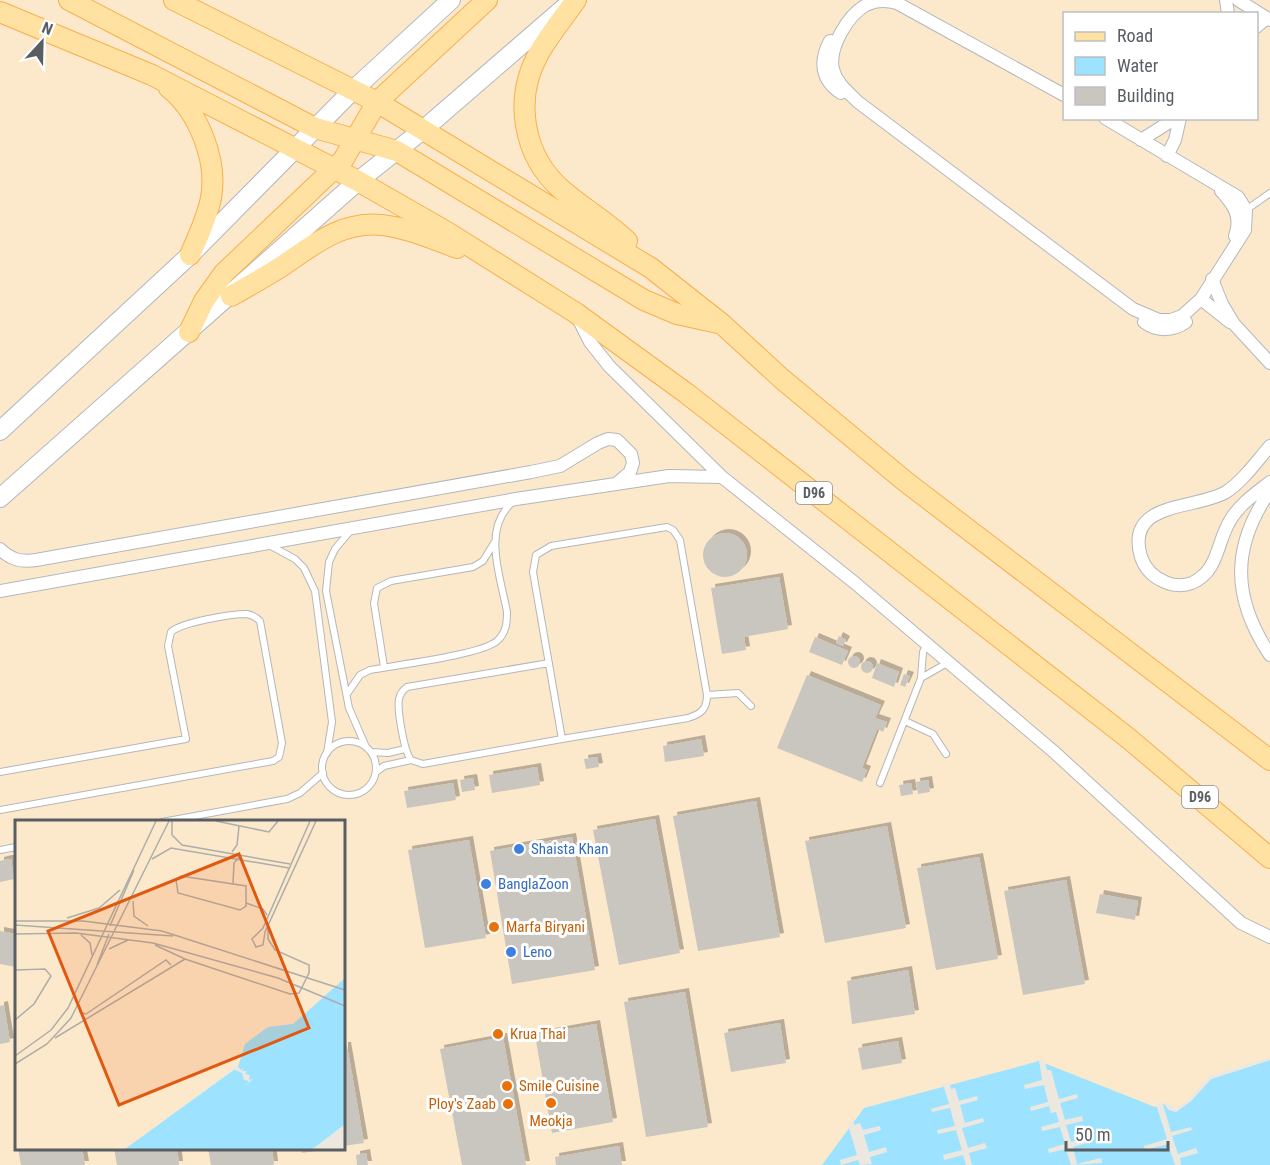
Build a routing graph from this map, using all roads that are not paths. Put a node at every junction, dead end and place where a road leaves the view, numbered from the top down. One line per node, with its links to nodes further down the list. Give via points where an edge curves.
1 (69, 0): 19 (main road)
2 (174, 0): 13 (main road)
3 (451, 0): 13 (main road)
4 (488, 0): 15 (main road)
5 (575, 0): 20 (main road); 34 (main road, via 538,54 530,74 525,95 528,138 548,176 618,232)
6 (856, 0): 11 (street)
7 (1238, 0): 10 (street)
8 (902, 4): 11 (street, via 887,0 867,4); 14 (street)
9 (0, 12): 12 (main road)
10 (1258, 12)
11 (842, 27): 37 (street, via 826,49 823,70 834,89 858,102 1133,309 1171,321)
12 (152, 75): 23 (main road); 32 (main road, via 175,92 192,114 205,140 211,167 212,196)
13 (353, 90): 15 (main road); 19 (main road)
14 (1063, 94)
15 (377, 102): 20 (main road); 21 (main road)
16 (1108, 120): 22 (street)
17 (1176, 120): 22 (street)
18 (1178, 120): 25 (street)
19 (315, 128): 21 (main road); 23 (main road)
20 (424, 129): 24 (main road); 34 (main road)
21 (354, 140): 24 (main road); 26 (main road)
22 (1141, 140): 25 (street)
23 (294, 150): 26 (main road); 32 (main road)
24 (397, 151): 27 (main road); 39 (main road, via 644,300 685,316)
25 (1167, 156): 28 (street)
26 (336, 169): 27 (main road); 41 (main road, via 224,273)
27 (358, 181): 33 (main road, D96); 36 (main road)
28 (1216, 186): 30 (street, via 1238,197); 31 (street, via 1233,206 1238,219)
29 (1270, 193): 30 (lane)
30 (1246, 210): 31 (street, via 1245,230)
31 (1231, 248): 35 (street)
32 (190, 255): 43 (main road)
33 (491, 259): 36 (main road, via 402,229 361,225 321,238); 38 (main road, D96)
34 (651, 268): 39 (main road)
35 (1212, 279): 37 (street); 40 (street)
36 (231, 296): 41 (main road)
37 (1200, 299): 40 (street)
38 (576, 313): 45 (street, via 590,342 609,366); 82 (main road, D96, via 686,393 1128,738)
39 (722, 324): 73 (main road, via 879,460)
40 (1234, 324): 42 (street)
41 (189, 332): 49 (main road)
42 (1270, 363)
43 (0, 431)
44 (1270, 446): 46 (street, via 1227,491 1197,504 1163,508 1150,518 1141,532 1139,549 1144,565 1155,578 1170,584 1187,585 1202,578 1213,565 1230,520)
45 (722, 477): 47 (street, via 687,475); 57 (street)
46 (1270, 482)
47 (615, 484): 50 (street); 55 (street, via 630,472 633,463 631,454 617,441 608,440 560,465 531,472 23,562)
48 (1270, 491): 58 (street, via 1249,529 1241,581 1245,608)
49 (6, 493): 51 (street)
50 (516, 499): 52 (street); 53 (lane, via 499,518)
51 (0, 511)
52 (354, 528): 54 (street); 63 (lane, via 335,549 325,577)
53 (495, 542): 61 (lane, via 473,567 391,581 377,588 374,603); 61 (lane, via 507,612 499,640 481,649)
54 (261, 544): 56 (street); 70 (lane, via 295,559 315,591 332,722)
55 (0, 549)
56 (0, 591)
57 (927, 645): 59 (street); 62 (lane)
58 (1270, 655)
59 (948, 662): 62 (lane); 83 (street, via 1053,750 1242,923)
60 (549, 663): 64 (lane, via 532,572 536,555 551,546 667,527 680,540); 67 (lane); 68 (lane, via 407,687 399,705)
61 (384, 667): 63 (lane, via 360,675)
62 (921, 678): 66 (lane)
63 (347, 694): 69 (lane, via 356,728)
64 (707, 695): 65 (lane, via 738,693); 67 (lane, via 701,712 688,718)
65 (751, 706)
66 (905, 721): 71 (lane, via 933,734); 77 (lane)
67 (562, 739): 72 (lane, via 423,764)
68 (405, 748): 69 (lane, via 388,753); 72 (lane)
69 (368, 749): 70 (lane, via 345,741); 76 (lane, via 375,758)
70 (327, 753): 75 (lane)
71 (946, 754)
72 (411, 760): 76 (lane, via 384,766)
73 (1270, 760)
74 (0, 772): 78 (lane, via 186,740 168,646 171,632 183,625 243,615 255,616 260,621 282,743 282,750 273,761)
75 (323, 773): 76 (lane, via 335,791 350,794 363,791); 79 (lane, via 287,799)
76 (376, 773)
77 (880, 783)
78 (0, 810)
79 (173, 820)
80 (15, 847): 81 (lane)
81 (0, 850)
82 (1270, 858)
83 (1270, 937)

